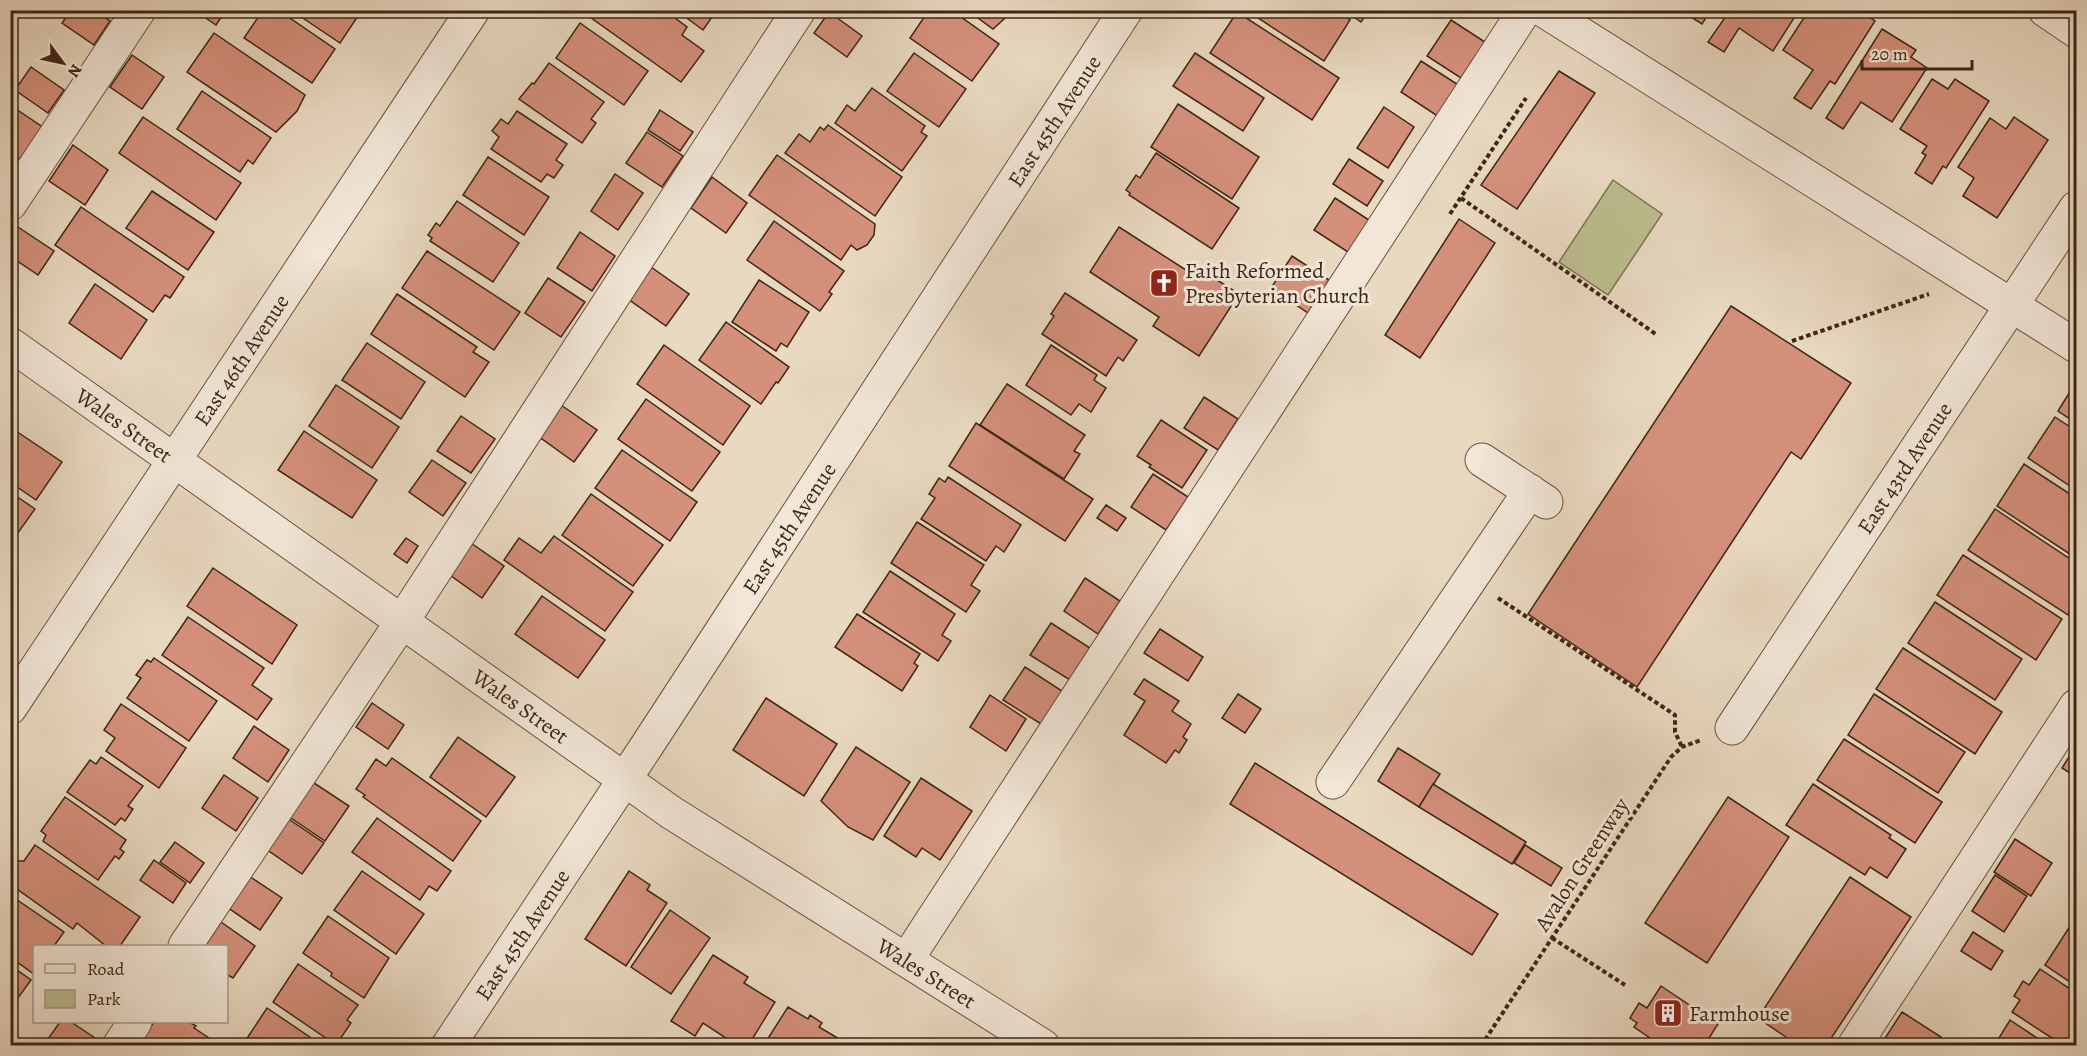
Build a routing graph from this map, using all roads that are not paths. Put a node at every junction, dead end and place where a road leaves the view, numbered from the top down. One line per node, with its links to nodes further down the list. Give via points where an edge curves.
1 (139, 10): 9 (street)
2 (473, 10): 14 (street, East 46th Avenue)
3 (799, 10): 16 (street)
4 (1125, 10): 20 (street, East 45th Avenue)
5 (1525, 10): 23 (street)
6 (1543, 10): 11 (street)
7 (2044, 10): 8 (street)
8 (2076, 31)
9 (10, 204)
10 (2076, 208): 11 (street, East 43rd Avenue)
11 (2012, 306): 13 (street); 19 (street, East 43rd Avenue)
12 (10, 344): 14 (street, Wales Street)
13 (2076, 346)
14 (175, 460): 16 (street, Wales Street); 18 (street, East 46th Avenue)
15 (1482, 460): 21 (street, via 1538,496)
16 (403, 620): 20 (street, Wales Street); 22 (street)
17 (2076, 706): 28 (street)
18 (10, 708)
19 (1732, 728)
20 (624, 780): 23 (street, Wales Street); 26 (street, East 45th Avenue)
21 (1334, 782)
22 (186, 945)
23 (907, 959): 27 (street, Wales Street)
24 (134, 1023): 25 (street)
25 (119, 1046)
26 (448, 1046)
27 (1043, 1046)
28 (1854, 1046)

